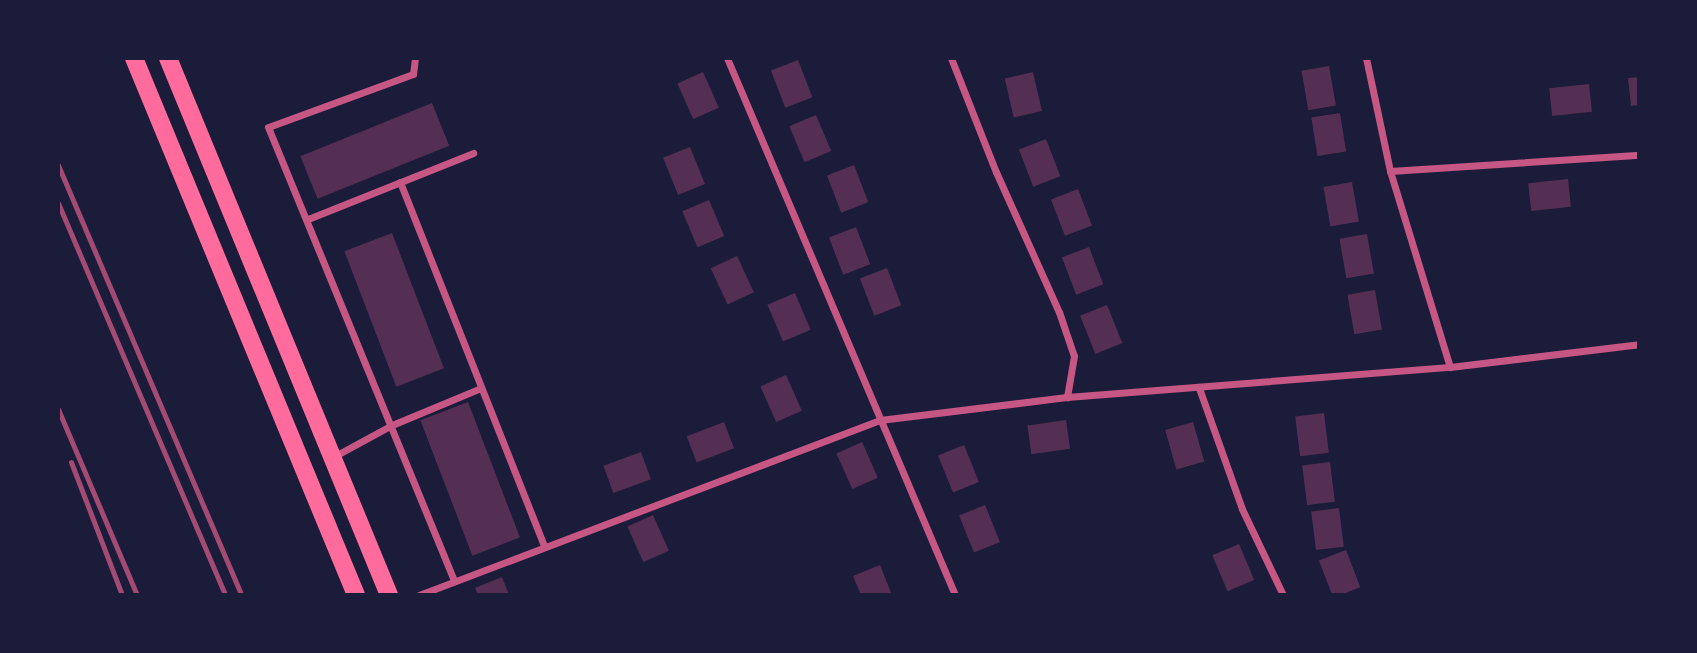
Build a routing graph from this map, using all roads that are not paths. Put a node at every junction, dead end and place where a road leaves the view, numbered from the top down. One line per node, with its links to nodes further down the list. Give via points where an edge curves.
1 (134, 58): 21 (highway)
2 (167, 58): 19 (highway)
3 (415, 58): 11 (street, via 413,74 268,127)
4 (727, 58): 17 (street)
5 (951, 58): 16 (street, via 1059,312 1073,356)
6 (1366, 58): 9 (street)
7 (474, 153): 10 (street)
8 (1639, 155): 9 (street)
9 (1390, 172): 13 (street)
10 (400, 182): 11 (street); 14 (street)
11 (308, 219): 18 (street)
12 (1639, 344): 13 (street)
13 (1450, 366): 15 (street)
14 (481, 388): 18 (street); 22 (street)
15 (1199, 388): 16 (street); 28 (street, via 1242,509)
16 (1067, 397): 17 (street)
17 (880, 420): 22 (street); 27 (street)
18 (392, 425): 19 (street); 23 (street)
19 (332, 458): 20 (highway)
20 (350, 505): 21 (highway, via 339,520); 25 (highway)
21 (322, 516): 24 (highway)
22 (544, 546): 23 (street)
23 (454, 580): 26 (street)
24 (356, 595)
25 (389, 595)
26 (419, 595)
27 (955, 595)
28 (1283, 595)

